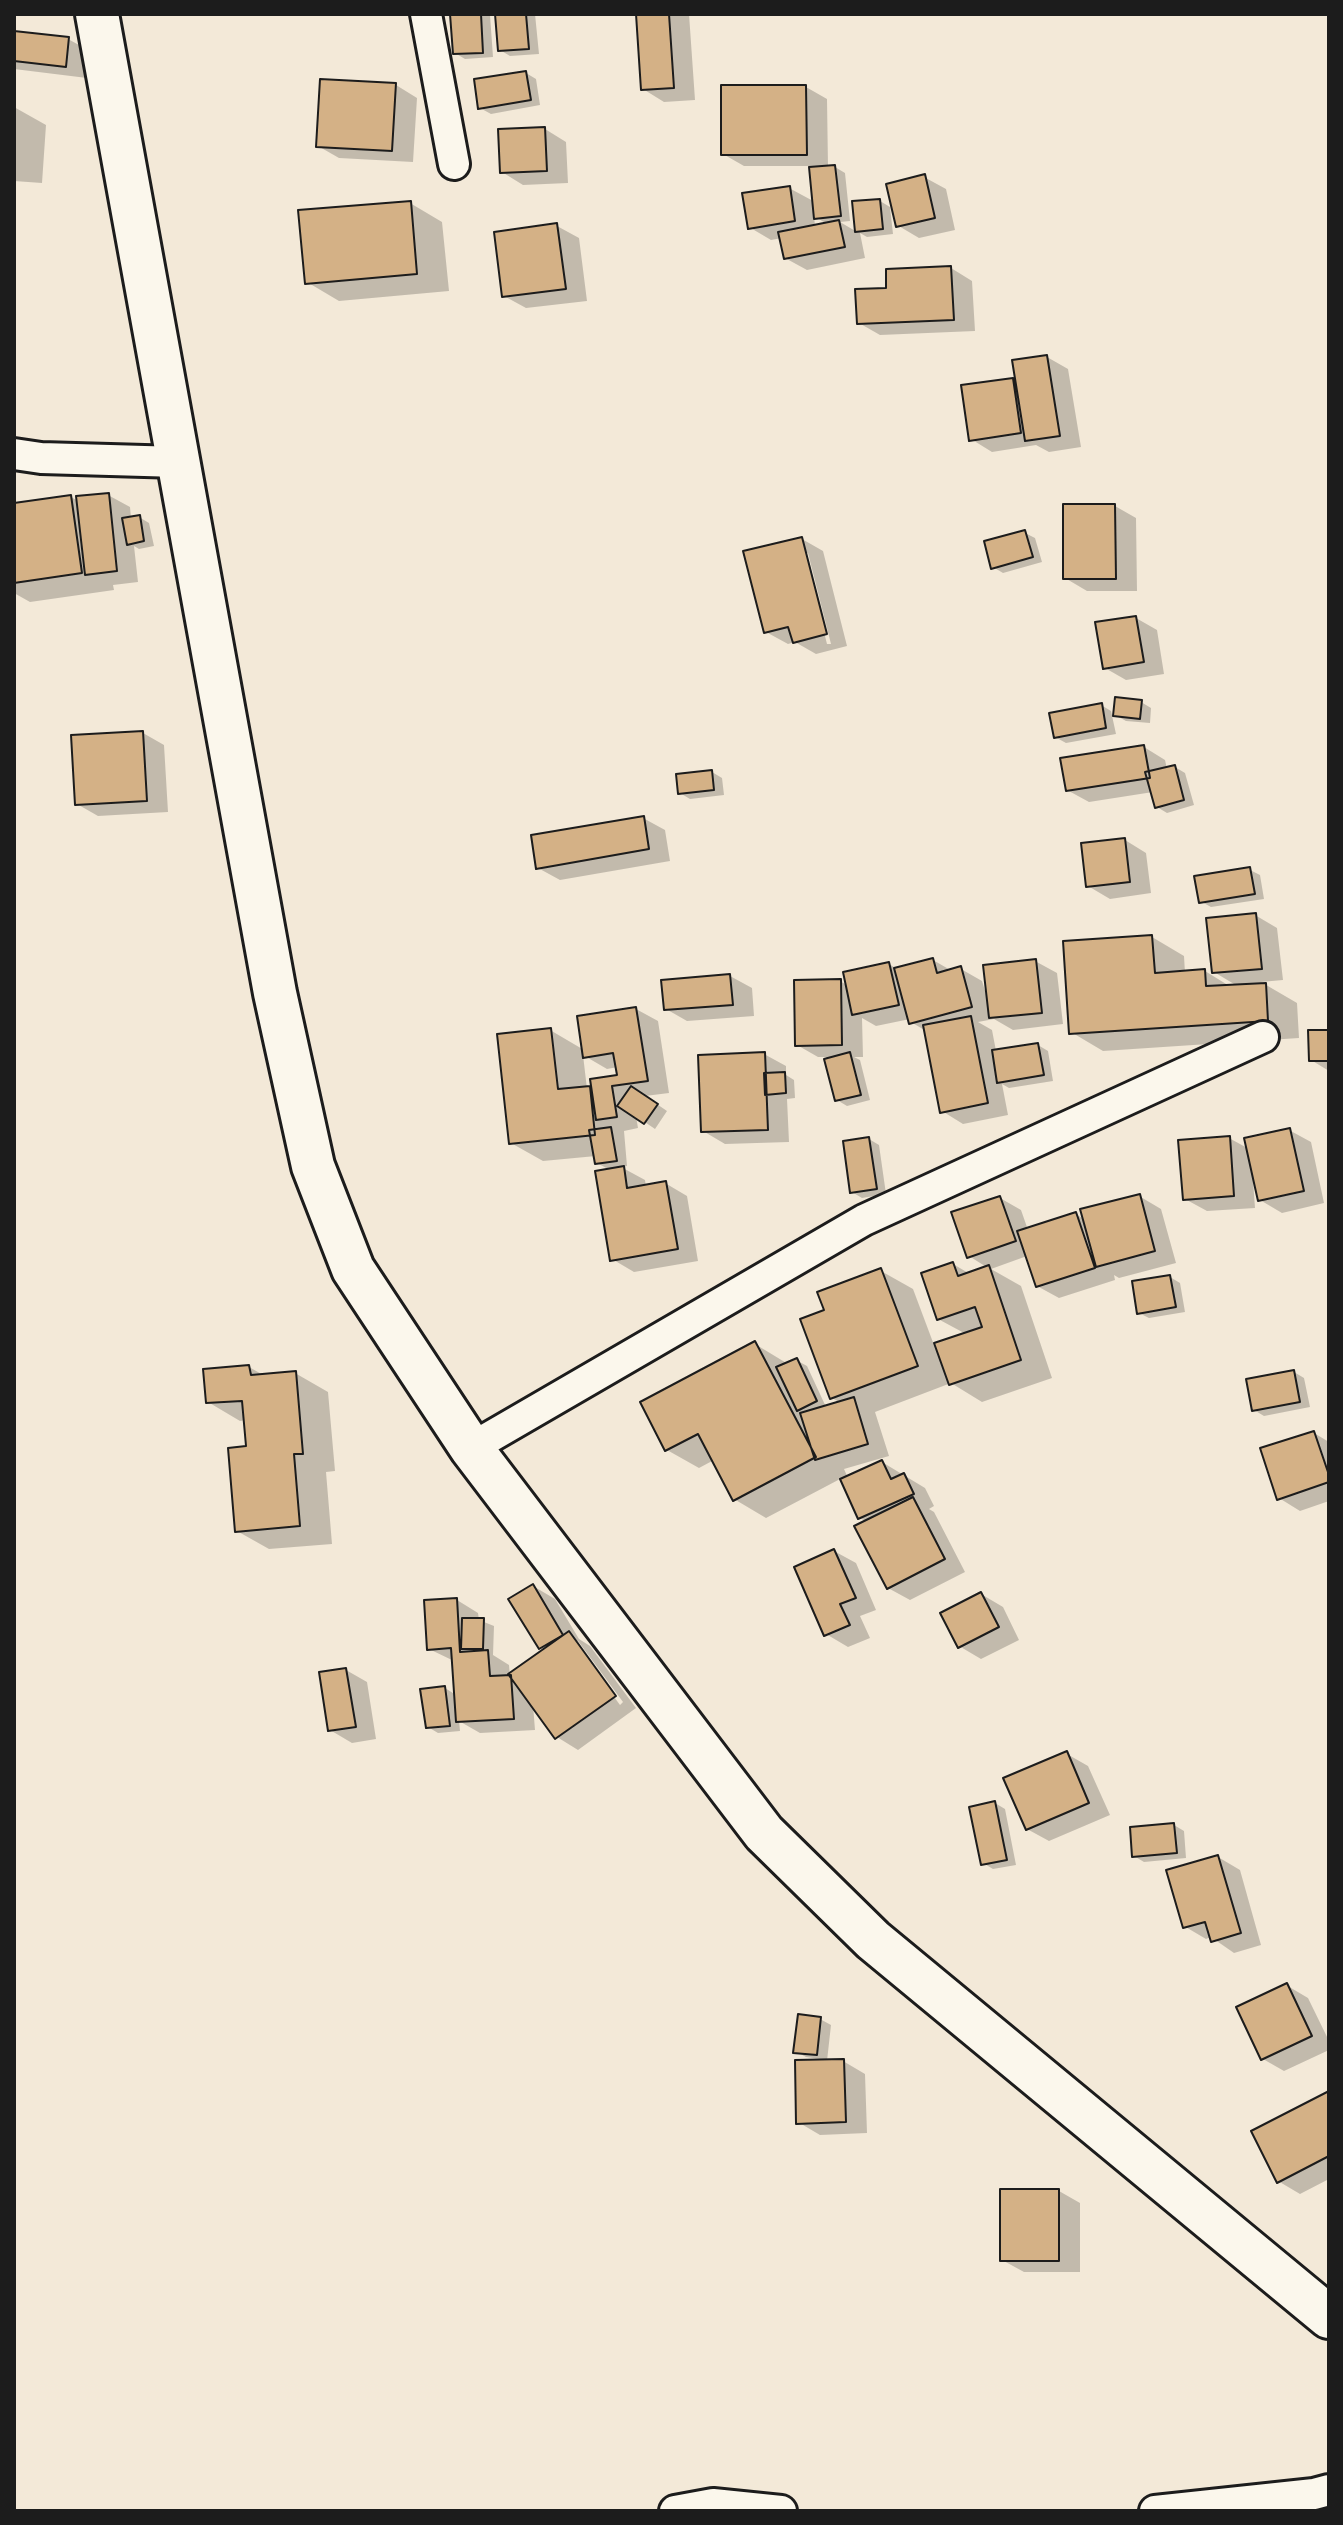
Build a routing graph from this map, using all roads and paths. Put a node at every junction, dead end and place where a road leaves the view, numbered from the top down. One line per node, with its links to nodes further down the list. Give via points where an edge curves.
1 (97, 14): 5 (main road)
2 (426, 14): 3 (street)
3 (454, 164)
4 (14, 454): 5 (street)
5 (179, 462): 7 (main road, via 275,993 313,1166 353,1269)
6 (1263, 1037): 7 (street, via 864,1220)
7 (471, 1448): 8 (main road, via 764,1833 873,1940)
8 (1329, 2317)
9 (1329, 2490): 12 (street)
10 (675, 2511): 11 (street, via 713,2504)
11 (781, 2511)
12 (1155, 2511)

